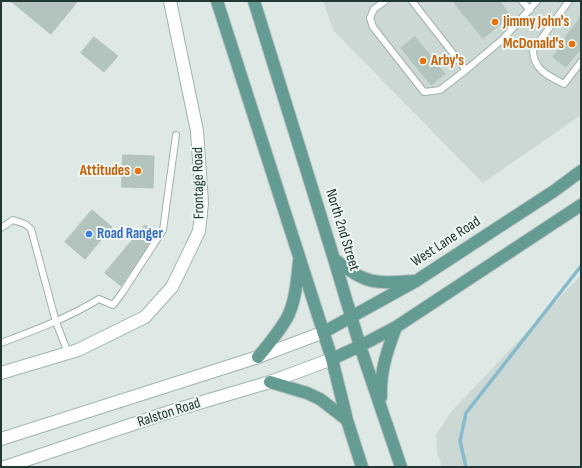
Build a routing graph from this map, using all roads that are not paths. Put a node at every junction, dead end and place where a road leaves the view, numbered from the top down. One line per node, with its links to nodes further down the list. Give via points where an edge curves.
1 (170, 1): 25 (main road, Frontage Road, via 197,131 202,203 199,231 172,287 145,317)
2 (218, 1): 16 (main road)
3 (254, 1): 17 (main road, North 2nd Street)
4 (385, 1): 11 (lane, via 374,9 370,18 373,27 424,92 440,90)
5 (412, 1): 11 (lane)
6 (522, 1): 9 (lane)
7 (537, 1): 9 (lane)
8 (569, 1): 10 (lane, via 533,50 533,58 545,75 564,84)
9 (530, 10): 11 (lane, via 503,39)
10 (581, 62)
11 (466, 70)
12 (176, 135): 20 (lane, via 162,230 126,287 113,305 99,299)
13 (581, 171): 18 (main road, West Lane Road)
14 (581, 205): 21 (main road)
15 (1, 228): 20 (lane, via 13,220 25,224 30,229)
16 (300, 255): 22 (main road); 26 (main road, via 293,301 288,316)
17 (334, 259): 18 (main road, via 366,279 382,282); 19 (main road, North 2nd Street)
18 (416, 281): 19 (main road, West Lane Road)
19 (351, 317): 22 (main road, West Lane Road); 24 (main road, North 2nd Street)
20 (56, 322): 23 (lane); 25 (lane)
21 (396, 327): 24 (main road); 30 (main road, via 380,380)
22 (324, 332): 26 (main road, Ralston Road); 27 (main road)
23 (1, 343)
24 (360, 346): 27 (main road); 30 (main road, North 2nd Street)
25 (68, 353): 28 (main road, Frontage Road)
26 (258, 357): 32 (main road, Ralston Road)
27 (332, 359): 29 (main road, Ralston Road); 31 (main road)
28 (1, 373)
29 (270, 382): 31 (main road, via 320,399); 33 (main road, Ralston Road, via 175,410)
30 (381, 408): 35 (main road, North 2nd Street)
31 (347, 420): 34 (main road)
32 (1, 438)
33 (5, 467)
34 (362, 467)
35 (401, 467)

